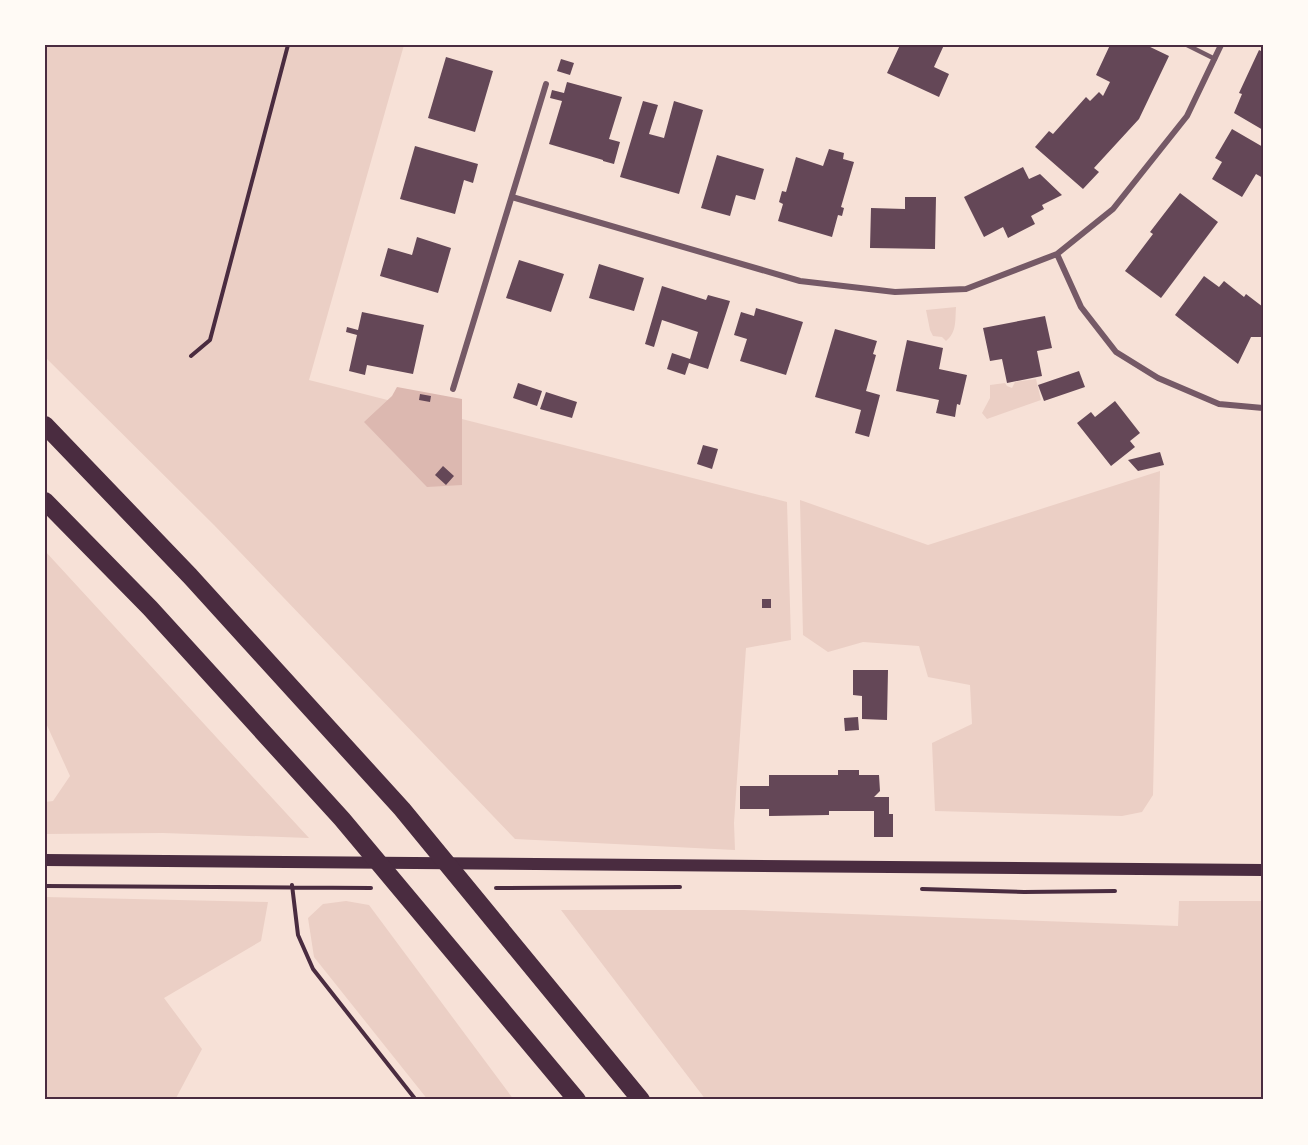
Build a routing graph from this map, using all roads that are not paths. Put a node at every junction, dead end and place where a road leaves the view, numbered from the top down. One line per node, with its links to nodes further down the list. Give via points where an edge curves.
1 (1187, 45): 3 (lane)
2 (1221, 45): 3 (street)
3 (1215, 59): 6 (street, via 1187,116 1113,209)
4 (546, 84): 5 (street)
5 (512, 197): 6 (street, via 800,281 895,292 966,289); 7 (street)
6 (1057, 254): 8 (street, via 1081,307 1116,352 1158,378 1219,404)
7 (453, 389)
8 (1263, 408)
9 (45, 425): 14 (highway, via 190,576 402,809)
10 (45, 501): 13 (highway, via 150,608 342,819)
11 (45, 860): 12 (main road)
12 (1263, 870)
13 (577, 1100)
14 (641, 1100)

